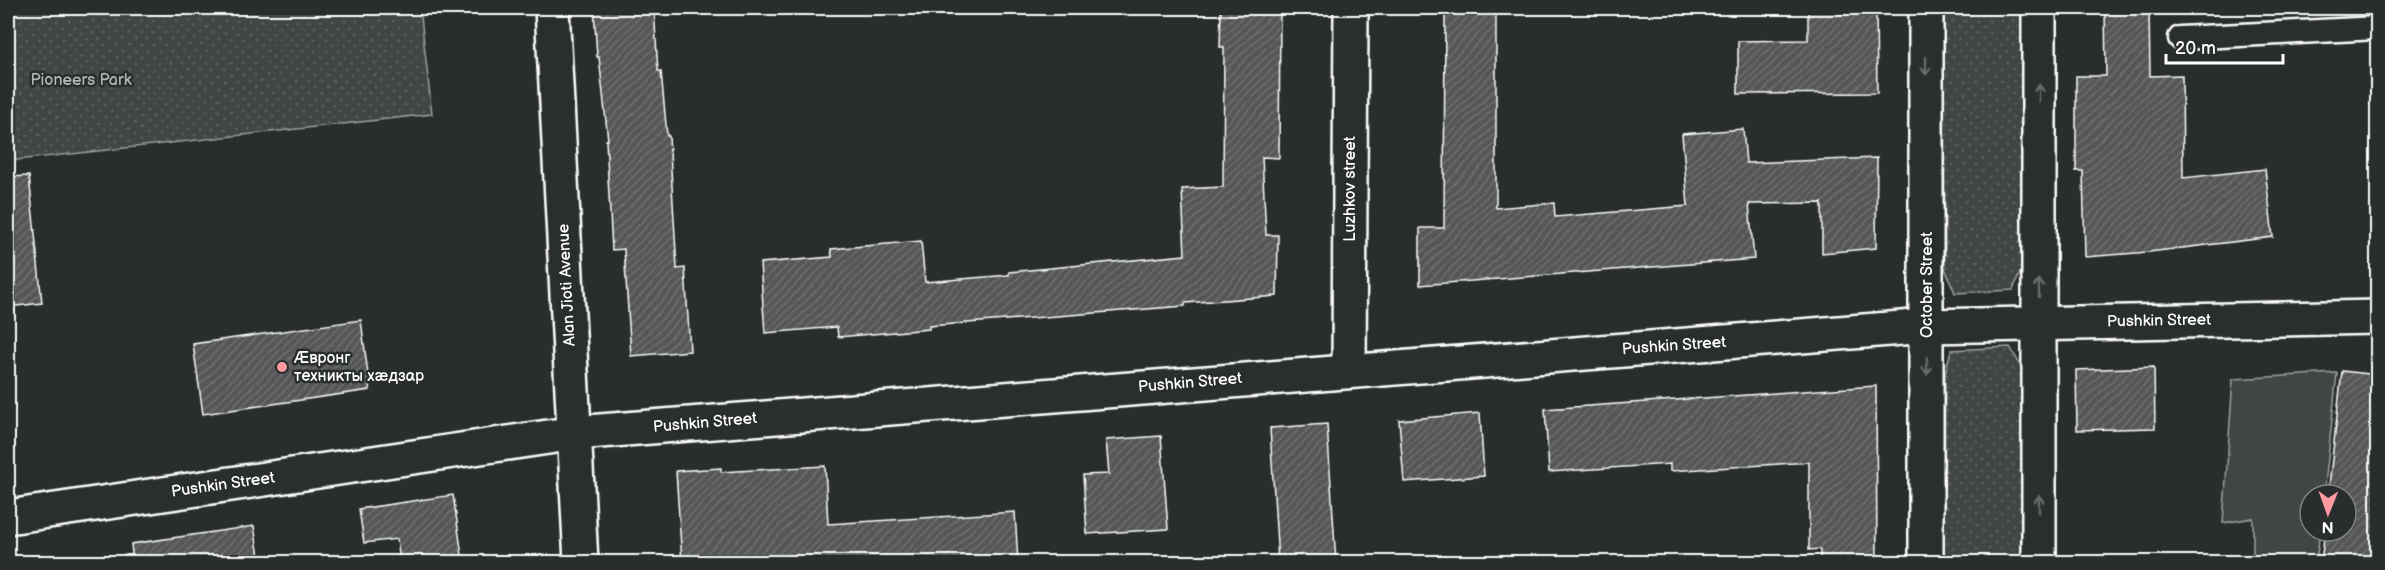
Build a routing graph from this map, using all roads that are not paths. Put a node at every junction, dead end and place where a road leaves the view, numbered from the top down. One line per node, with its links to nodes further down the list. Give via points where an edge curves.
1 (552, 8): 11 (street, Alan Jioti Avenue)
2 (1351, 8): 10 (street, Luzhkov street)
3 (1926, 8): 9 (street, October Street, one-way to 9)
4 (2039, 8): 8 (street, one-way to 4)
5 (2378, 28): 6 (lane)
6 (2180, 38)
7 (2378, 317): 8 (street, Pushkin Street)
8 (2039, 323): 9 (street, Pushkin Street); 15 (street, one-way to 8)
9 (1927, 327): 10 (street, Pushkin Street); 14 (street, October Street, one-way to 14)
10 (1349, 370): 11 (street, Pushkin Street)
11 (575, 433): 12 (street, Pushkin Street); 13 (street, Alan Jioti Avenue)
12 (8, 517)
13 (581, 562)
14 (1926, 562)
15 (2039, 562)

